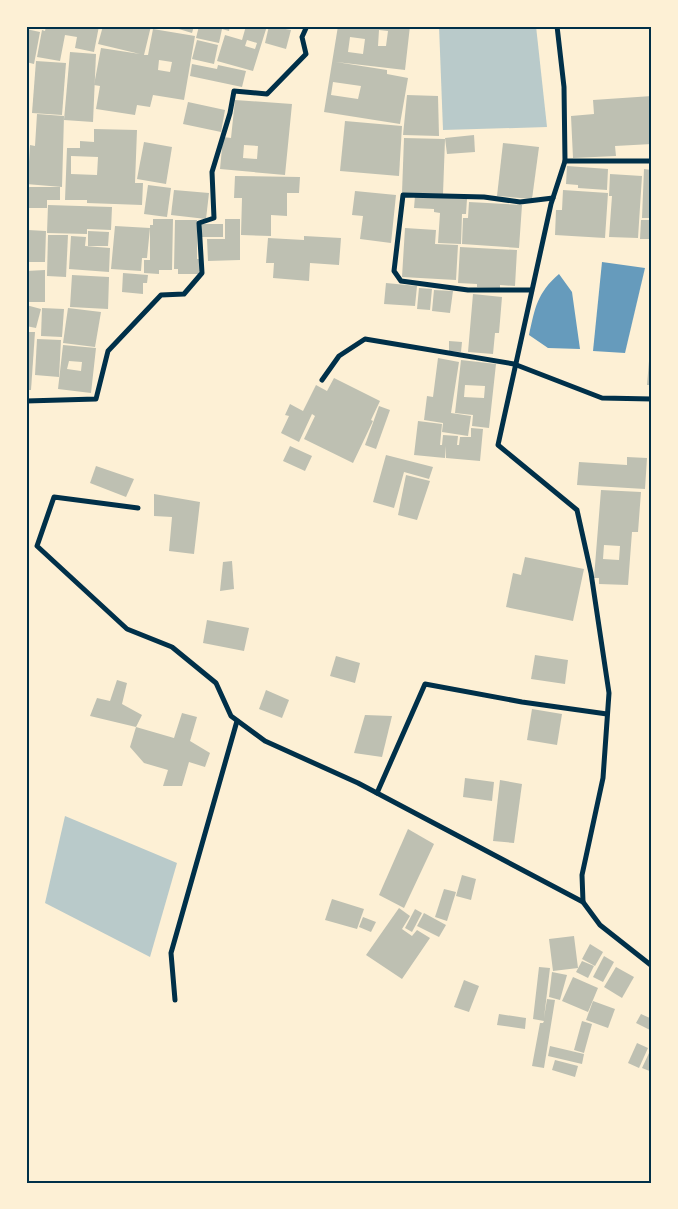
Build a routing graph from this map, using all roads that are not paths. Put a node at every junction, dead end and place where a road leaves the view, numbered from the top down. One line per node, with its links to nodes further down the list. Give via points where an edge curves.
1 (307, 26): 10 (street, via 302,37 306,54 267,94 234,91 212,172 214,218 199,223 202,273 184,294 161,295 108,351 96,399)
2 (557, 26): 3 (street, via 564,87)
3 (565, 161): 4 (street); 5 (street)
4 (652, 161)
5 (553, 198): 6 (street); 6 (street, via 520,202 484,197 403,195 394,264 394,272 401,281 468,290)
6 (531, 290): 7 (street)
7 (514, 364): 8 (street, via 365,339 339,356); 9 (street, via 602,398); 12 (street, via 498,445 577,510 591,573 609,692)
8 (322, 380)
9 (652, 399)
10 (26, 401)
11 (138, 508): 13 (street, via 54,497 37,546 127,629 172,647 216,683 231,716)
12 (607, 714): 14 (street, via 426,684); 15 (street, via 603,778 582,876)
13 (238, 721): 14 (street, via 265,741); 17 (street, via 171,953)
14 (377, 793): 15 (street)
15 (583, 902): 16 (street, via 600,925)
16 (652, 966)
17 (175, 1000)

